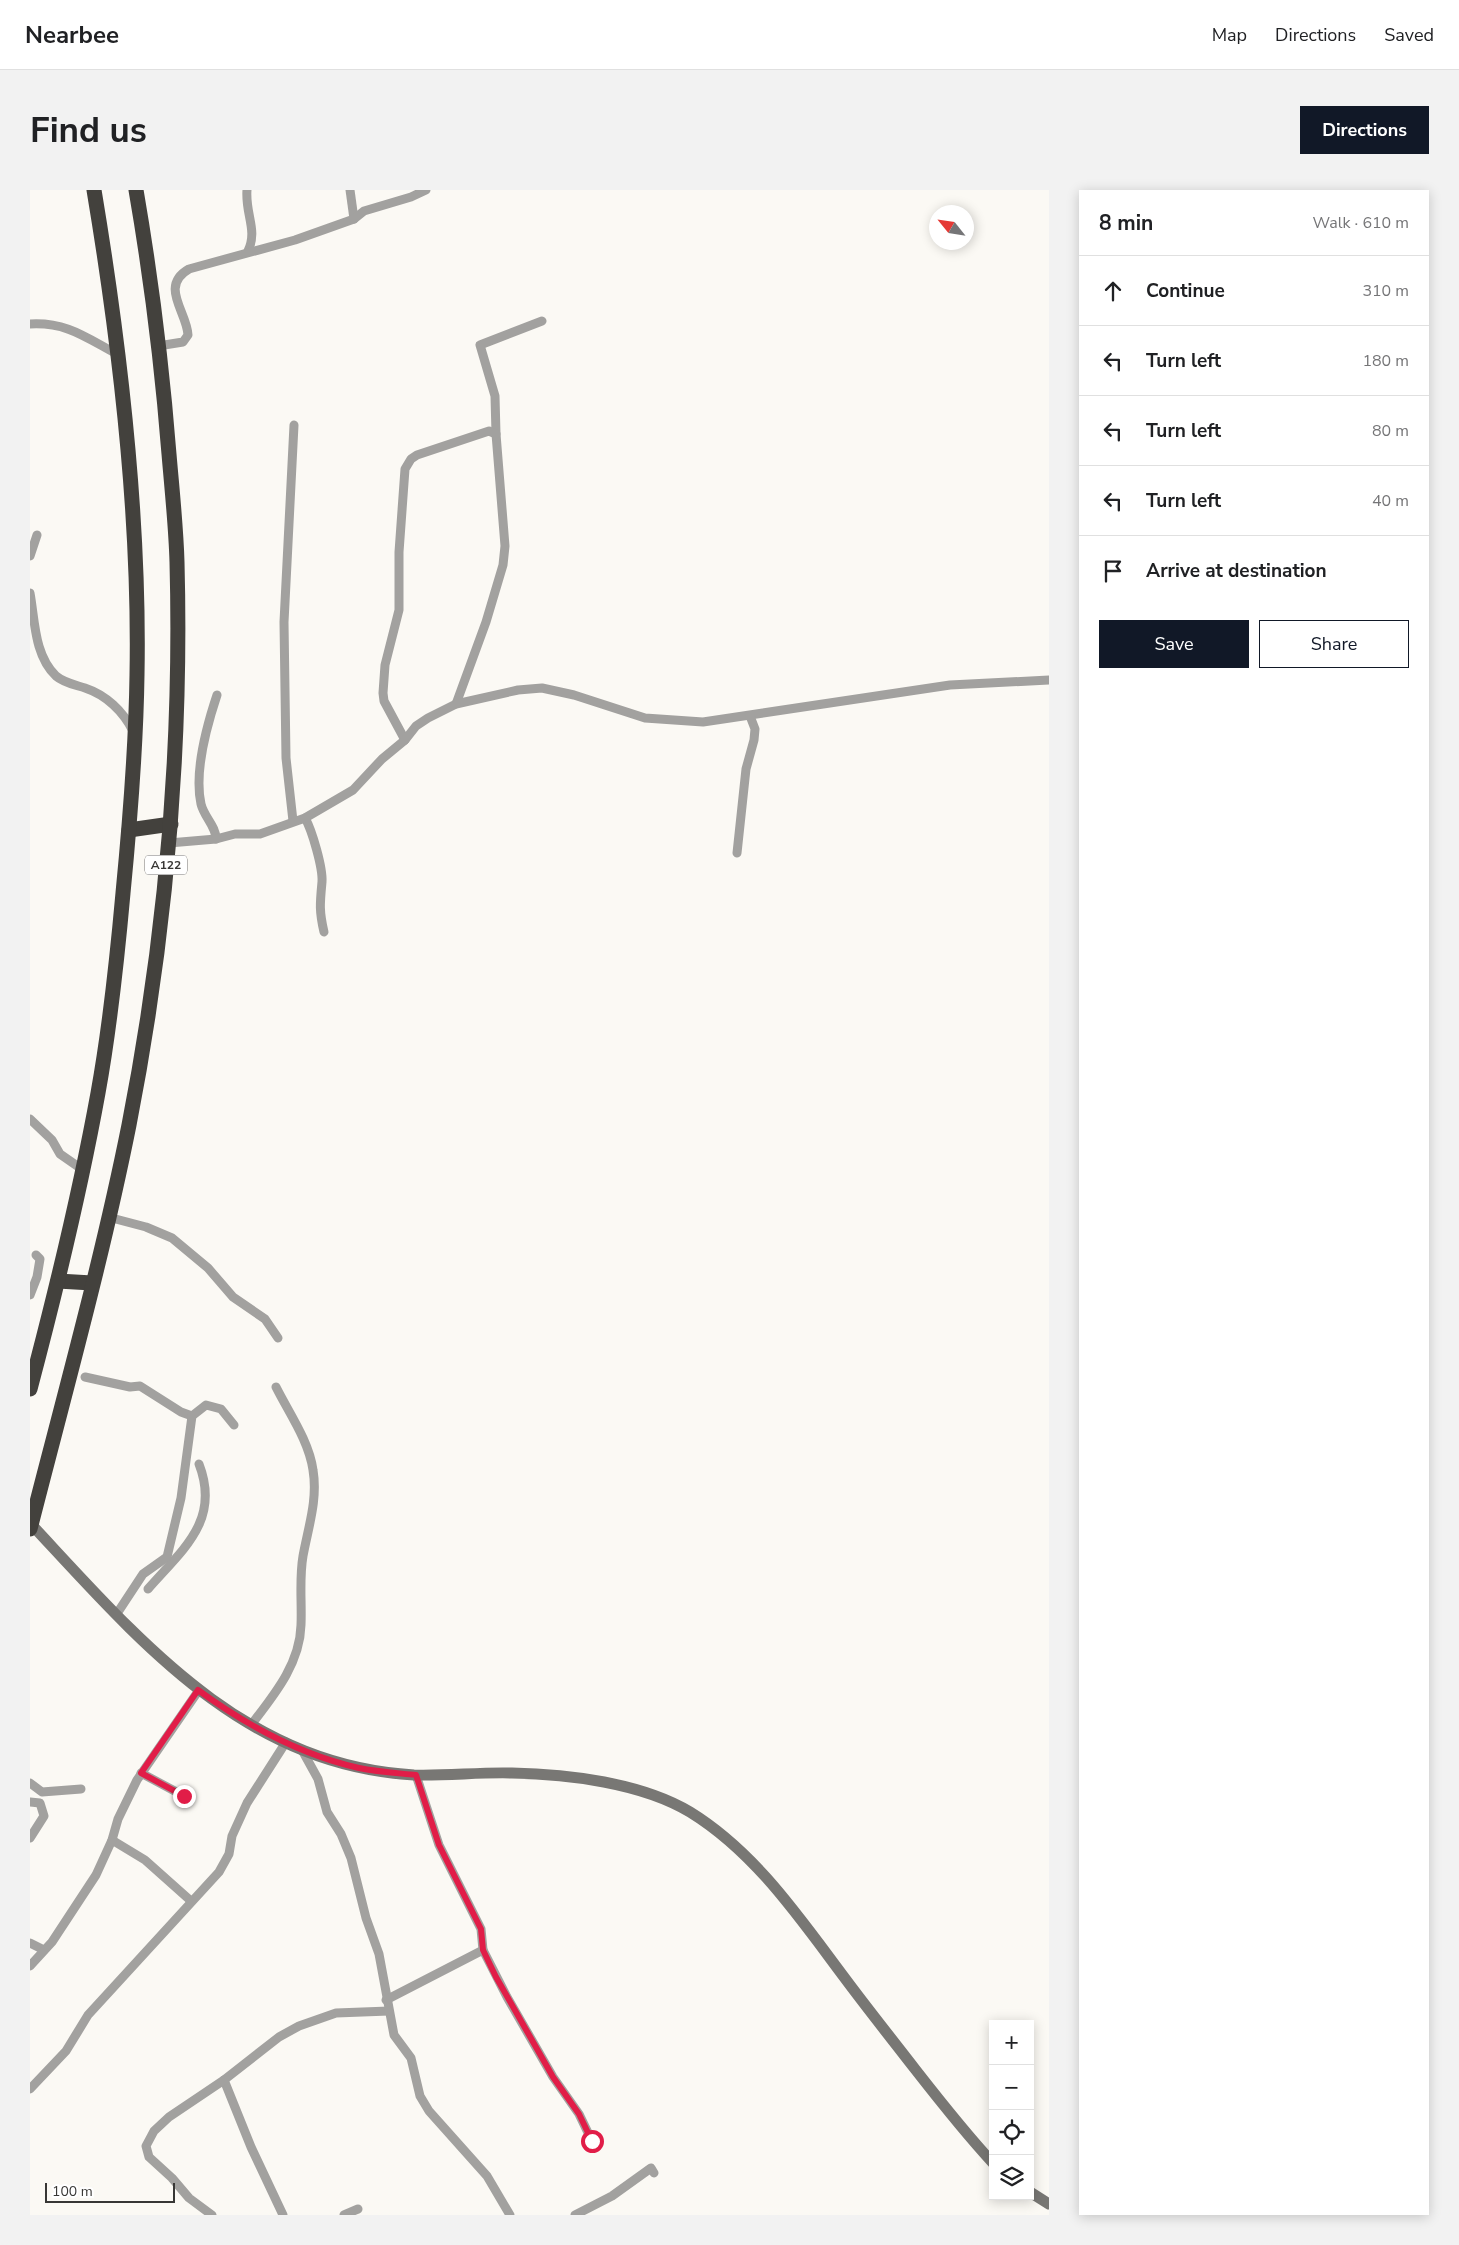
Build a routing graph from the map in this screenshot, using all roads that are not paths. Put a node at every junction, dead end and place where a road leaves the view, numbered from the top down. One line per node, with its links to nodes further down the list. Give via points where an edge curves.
1 (94, 190): 11 (highway, A122, via 110,285)
2 (136, 190): 10 (highway, A122)
3 (247, 190): 7 (street, via 247,210 254,237)
4 (350, 190): 6 (street)
5 (426, 190): 6 (street, via 364,211)
6 (354, 219): 7 (street, via 271,247)
7 (248, 251): 10 (street, via 189,268 180,276 176,294 188,334 183,342)
8 (542, 321): 13 (street, via 480,345 495,396)
9 (30, 324): 11 (street, via 68,327)
10 (158, 346): 27 (highway, A122, via 177,561 177,686)
11 (117, 354): 21 (highway, A122, via 127,446 136,594)
12 (294, 425): 26 (street, via 284,608 286,758)
13 (496, 434): 19 (street, via 506,536 504,555 486,622); 24 (street, via 489,431 416,455 405,469 399,610 385,665 383,693)
14 (37, 535): 15 (street)
15 (30, 556)
16 (30, 593): 20 (street, via 35,631 56,676 104,697)
17 (1049, 680): 22 (street, via 950,685)
18 (217, 695): 29 (street, via 208,721 200,782 201,804 216,832)
19 (456, 704): 22 (street, via 530,688 574,694 653,719 703,722); 24 (street, via 416,726)
20 (118, 709): 21 (street); 23 (street)
21 (135, 710): 23 (highway, A122)
22 (750, 716): 31 (street, via 755,729 754,740 746,769)
23 (134, 733): 28 (highway, A122)
24 (405, 740): 25 (street, via 353,790)
25 (305, 818): 26 (street); 32 (street, via 313,835 321,874 319,902)
26 (293, 821): 29 (street, via 267,832)
27 (170, 824): 28 (highway); 30 (highway, A122)
28 (129, 830): 34 (highway, A122, via 114,987)
29 (216, 839): 30 (street)
30 (169, 843): 35 (highway, A122, via 155,967 139,1068)
31 (737, 853)
32 (324, 932)
33 (30, 1119): 34 (street, via 52,1140 60,1154)
34 (83, 1170): 37 (highway, A122)
35 (108, 1217): 38 (highway, A122); 40 (street, via 172,1238 208,1268 233,1297 265,1319)
36 (36, 1255): 39 (street, via 40,1259)
37 (58, 1281): 38 (highway); 43 (highway, A122)
38 (92, 1283): 47 (highway, A122)
39 (30, 1296)
40 (278, 1338)
41 (85, 1377): 44 (street, via 130,1387 140,1386)
42 (276, 1387): 51 (street, via 305,1445 313,1470 313,1517 303,1557 298,1646 288,1672)
43 (30, 1389)
44 (192, 1416): 45 (street, via 206,1405 221,1408); 49 (street, via 181,1498 167,1557 143,1574)
45 (234, 1425)
46 (200, 1464): 48 (street, via 206,1490 206,1508 201,1523 184,1550)
47 (31, 1526): 49 (street)
48 (148, 1589)
49 (116, 1615): 50 (street)
50 (198, 1690): 51 (street); 54 (street)
51 (251, 1725): 52 (street)
52 (286, 1742): 53 (street); 62 (street, via 247,1803 219,1872)
53 (302, 1750): 55 (street, via 357,1768); 67 (street, via 318,1779 327,1812 342,1834 351,1858 379,1954)
54 (141, 1773): 58 (street); 61 (street, via 118,1818)
55 (416, 1775): 65 (street, via 439,1845 481,1929); 72 (street, via 514,1773 608,1783 650,1794 689,1812 747,1858 797,1913 943,2106)
56 (30, 1783): 57 (street, via 42,1792)
57 (81, 1789)
58 (184, 1796)
59 (30, 1802): 60 (street, via 40,1804 44,1816)
60 (30, 1838)
61 (112, 1840): 62 (street, via 145,1860); 64 (street, via 96,1876)
62 (191, 1901): 70 (street, via 144,1957 88,2015 66,2051)
63 (30, 1943): 64 (street)
64 (44, 1950): 66 (street)
65 (483, 1950): 67 (street); 71 (street)
66 (30, 1966)
67 (386, 2000): 68 (street)
68 (389, 2011): 69 (street, via 336,2013 299,2026 274,2040); 80 (street, via 394,2035 411,2058 420,2096 429,2111 487,2176)
69 (224, 2080): 77 (street, via 169,2117 154,2131 146,2146 149,2158); 78 (street)
70 (30, 2089)
71 (592, 2141)
72 (989, 2158)
73 (654, 2173): 81 (street, via 651,2168 612,2196)
74 (1034, 2195): 75 (street)
75 (1049, 2204)
76 (358, 2210): 79 (street)
77 (212, 2215)
78 (283, 2215)
79 (344, 2215)
80 (510, 2215)
81 (574, 2215)

